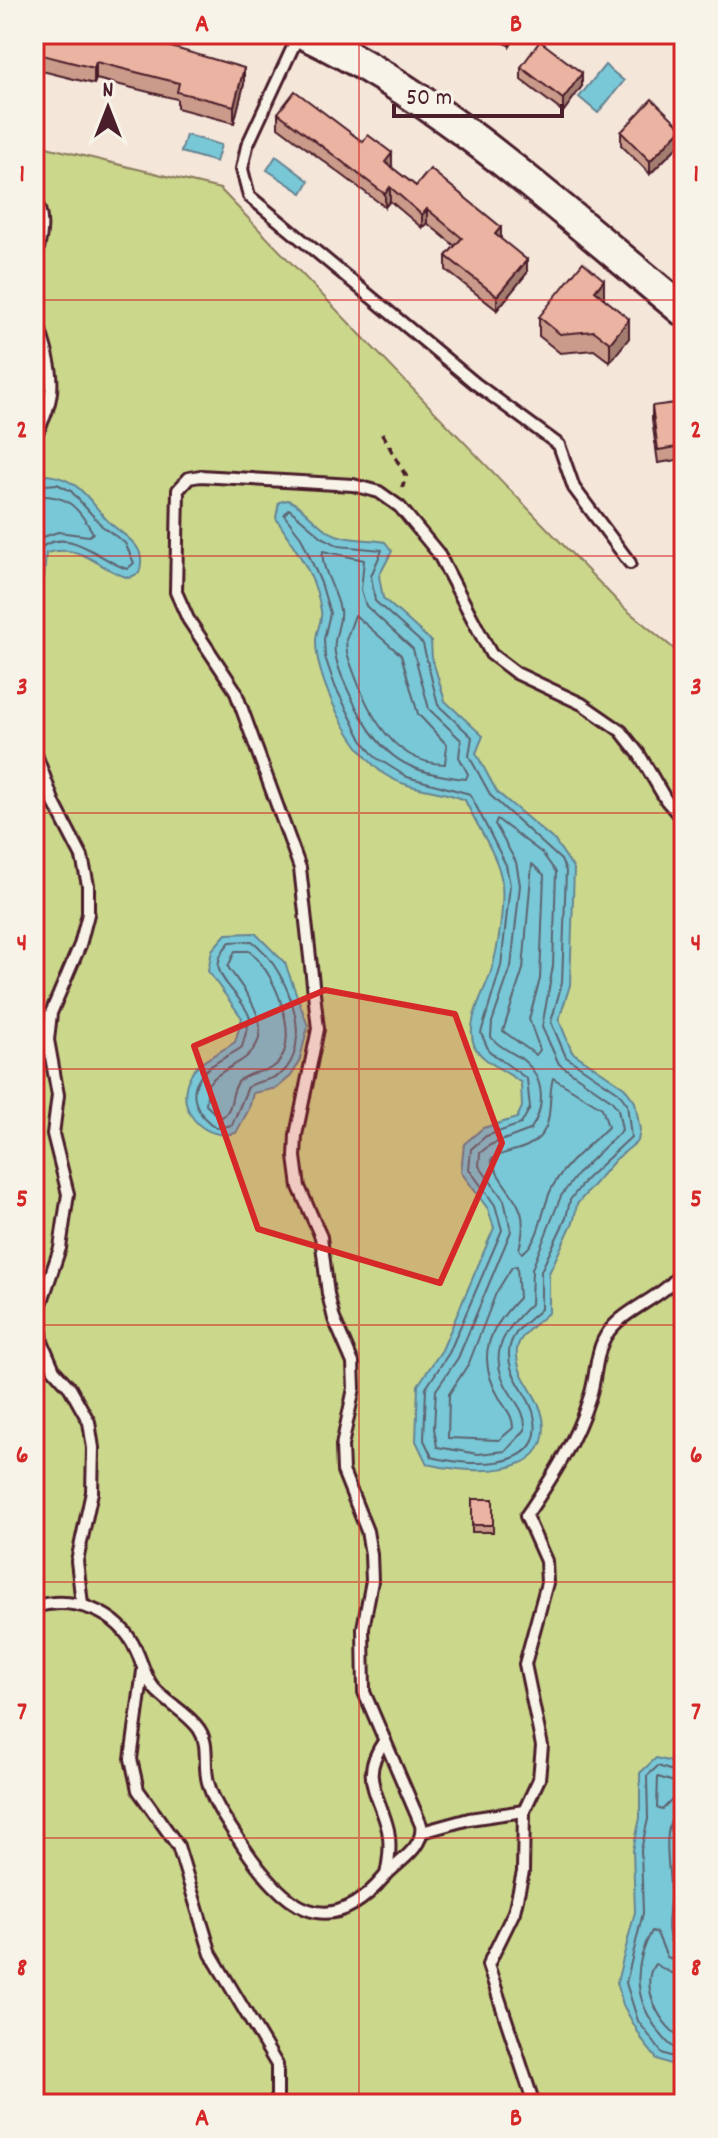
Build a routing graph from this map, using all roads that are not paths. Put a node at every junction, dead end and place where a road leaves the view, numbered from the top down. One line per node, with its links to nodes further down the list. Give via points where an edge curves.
1 (302, 34): 5 (main road, via 362,61 448,118); 7 (lane, via 247,146 242,169 249,196 476,384 559,445 574,488)
2 (34, 199): 3 (lane, via 41,209)
3 (34, 264)
4 (34, 310): 6 (lane, via 49,351 51,388 47,414)
5 (684, 311)
6 (34, 437)
7 (630, 563)
8 (34, 749): 11 (lane, via 82,857 88,885 80,945 51,1013 48,1040 58,1095 53,1134 68,1194 60,1248 39,1310 42,1342 89,1422 93,1448 92,1492 77,1561)
9 (684, 821): 14 (lane, via 621,731 491,654 438,553 379,492 353,485 189,478 178,490 176,592 235,690 300,868 318,1029 295,1157 299,1187 321,1237 334,1319 353,1363 343,1471 371,1554 363,1628 364,1692)
10 (684, 1267): 15 (lane, via 675,1284 628,1313 603,1340 590,1396 565,1459 526,1516 546,1561 547,1583 525,1664 542,1746 539,1779)
11 (82, 1604): 12 (lane); 13 (lane, via 111,1618 135,1646)
12 (34, 1607)
13 (144, 1669): 17 (lane, via 153,1687 199,1728 205,1740 207,1781 219,1811 285,1899 304,1910 342,1909 374,1891); 18 (lane, via 132,1772 138,1790 178,1846 211,1954 277,2065)
14 (385, 1740): 16 (lane); 17 (lane, via 373,1757 371,1780 388,1831)
15 (524, 1811): 16 (lane); 19 (lane, via 523,1872 514,1912 488,1965)
16 (422, 1832): 17 (lane, via 406,1858)
17 (386, 1875)
18 (277, 2104)
19 (534, 2104)

